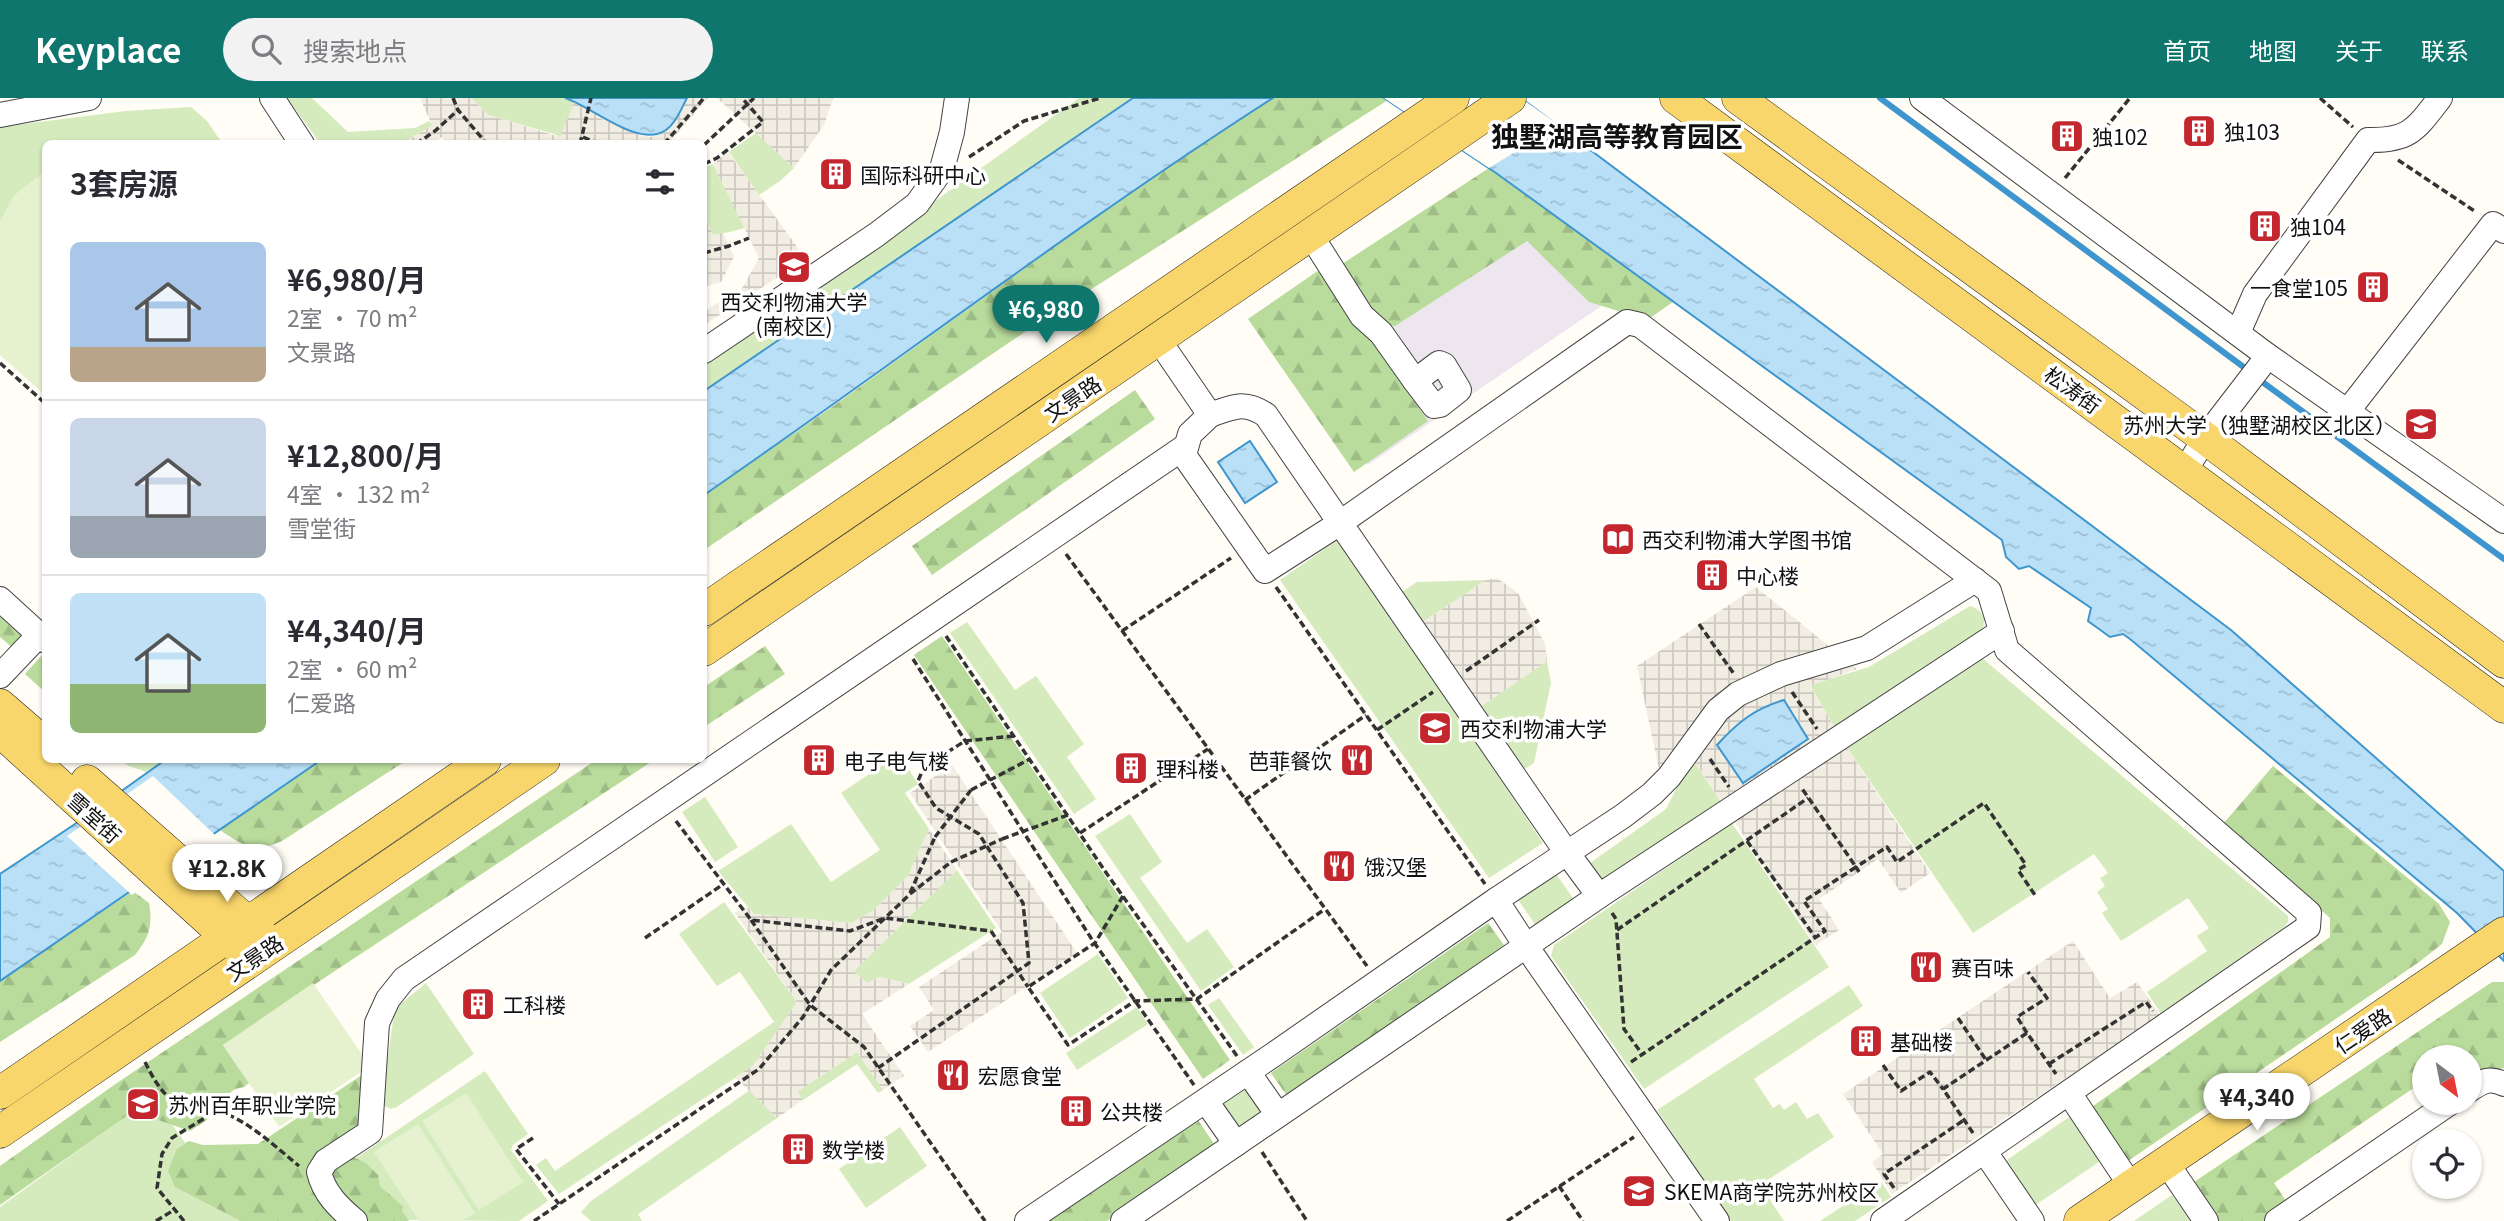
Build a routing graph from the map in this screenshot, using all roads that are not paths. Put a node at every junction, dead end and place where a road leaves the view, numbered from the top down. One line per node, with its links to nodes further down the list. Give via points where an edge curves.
1 (89, 98): 10 (lane)
2 (272, 98): 11 (lane)
3 (957, 98): 16 (lane, via 942,169 917,204)
4 (1453, 98): 28 (main road, 文景路)
5 (1510, 98): 13 (main road, 文景路)
6 (1676, 98): 23 (main road, 松涛街)
7 (1738, 98): 21 (main road, 松涛街)
8 (1922, 98): 14 (lane)
9 (2440, 98): 14 (lane, via 2404,137 2368,140 2255,294)
10 (9, 109)
11 (299, 140)
12 (2499, 227): 19 (lane)
13 (1310, 234): 15 (main road, 文景路); 18 (lane, via 1362,316 1381,333)
14 (2238, 333): 17 (lane)
15 (1158, 339): 20 (lane); 31 (main road, 文景路)
16 (707, 349)
17 (2268, 356): 19 (lane); 21 (lane)
18 (1415, 381)
19 (2347, 412): 24 (lane)
20 (1210, 415): 22 (lane, via 1190,434); 25 (lane, via 1252,406 1266,415)
21 (2205, 438): 23 (lane); 32 (main road, 松涛街)
22 (1186, 446): 25 (lane, via 1184,455 1265,571); 64 (lane, via 404,979 377,1023 370,1132 326,1161 320,1172 338,1207)
23 (2185, 471): 35 (main road, 松涛街)
24 (2504, 522)
25 (1340, 523): 26 (lane, via 1627,322 1640,325); 44 (lane)
26 (1975, 580): 29 (lane, via 1989,591); 44 (lane, via 1867,648 1780,674 1738,694 1718,710 1652,794)
27 (0, 599): 30 (lane)
28 (707, 608)
29 (2002, 631): 45 (lane); 55 (lane, via 2007,650 2309,913 2308,927)
30 (42, 638): 33 (lane)
31 (707, 648)
32 (2504, 662)
33 (0, 676)
34 (0, 705): 37 (main road)
35 (2504, 707)
36 (0, 731): 38 (main road, 雪堂街)
37 (42, 742)
38 (42, 763)
39 (42, 763): 43 (main road, 雪堂街)
40 (64, 763): 43 (main road, 雪堂街)
41 (481, 763): 47 (main road, 文景路)
42 (540, 763): 50 (main road, 文景路)
43 (94, 802): 47 (main road, 雪堂街)
44 (1567, 853): 45 (lane); 46 (lane)
45 (1599, 896): 49 (lane)
46 (1496, 900): 49 (lane); 51 (lane)
47 (237, 929): 50 (main road, 雪堂街); 54 (main road, 文景路)
48 (2504, 933): 62 (main road, 仁爱路)
49 (1526, 946): 57 (lane); 67 (lane)
50 (262, 952): 59 (main road, 文景路)
51 (1248, 1072): 56 (lane); 57 (lane)
52 (2482, 1082): 53 (lane, via 2494,1079)
53 (2504, 1084)
54 (0, 1093)
55 (2069, 1093): 61 (lane); 63 (lane)
56 (1206, 1101): 60 (lane); 65 (lane)
57 (1278, 1115): 60 (lane)
58 (2432, 1115): 72 (lane)
59 (0, 1132)
60 (1243, 1139): 66 (lane)
61 (1985, 1152): 68 (lane); 69 (lane)
62 (2166, 1163): 63 (main road, 仁爱路); 71 (lane)
63 (2132, 1186): 70 (main road, 仁爱路)
64 (355, 1221)
65 (1027, 1221)
66 (1123, 1221)
67 (1717, 1221)
68 (1883, 1221)
69 (2032, 1221)
70 (2080, 1221)
71 (2206, 1221)
72 (2277, 1221)

